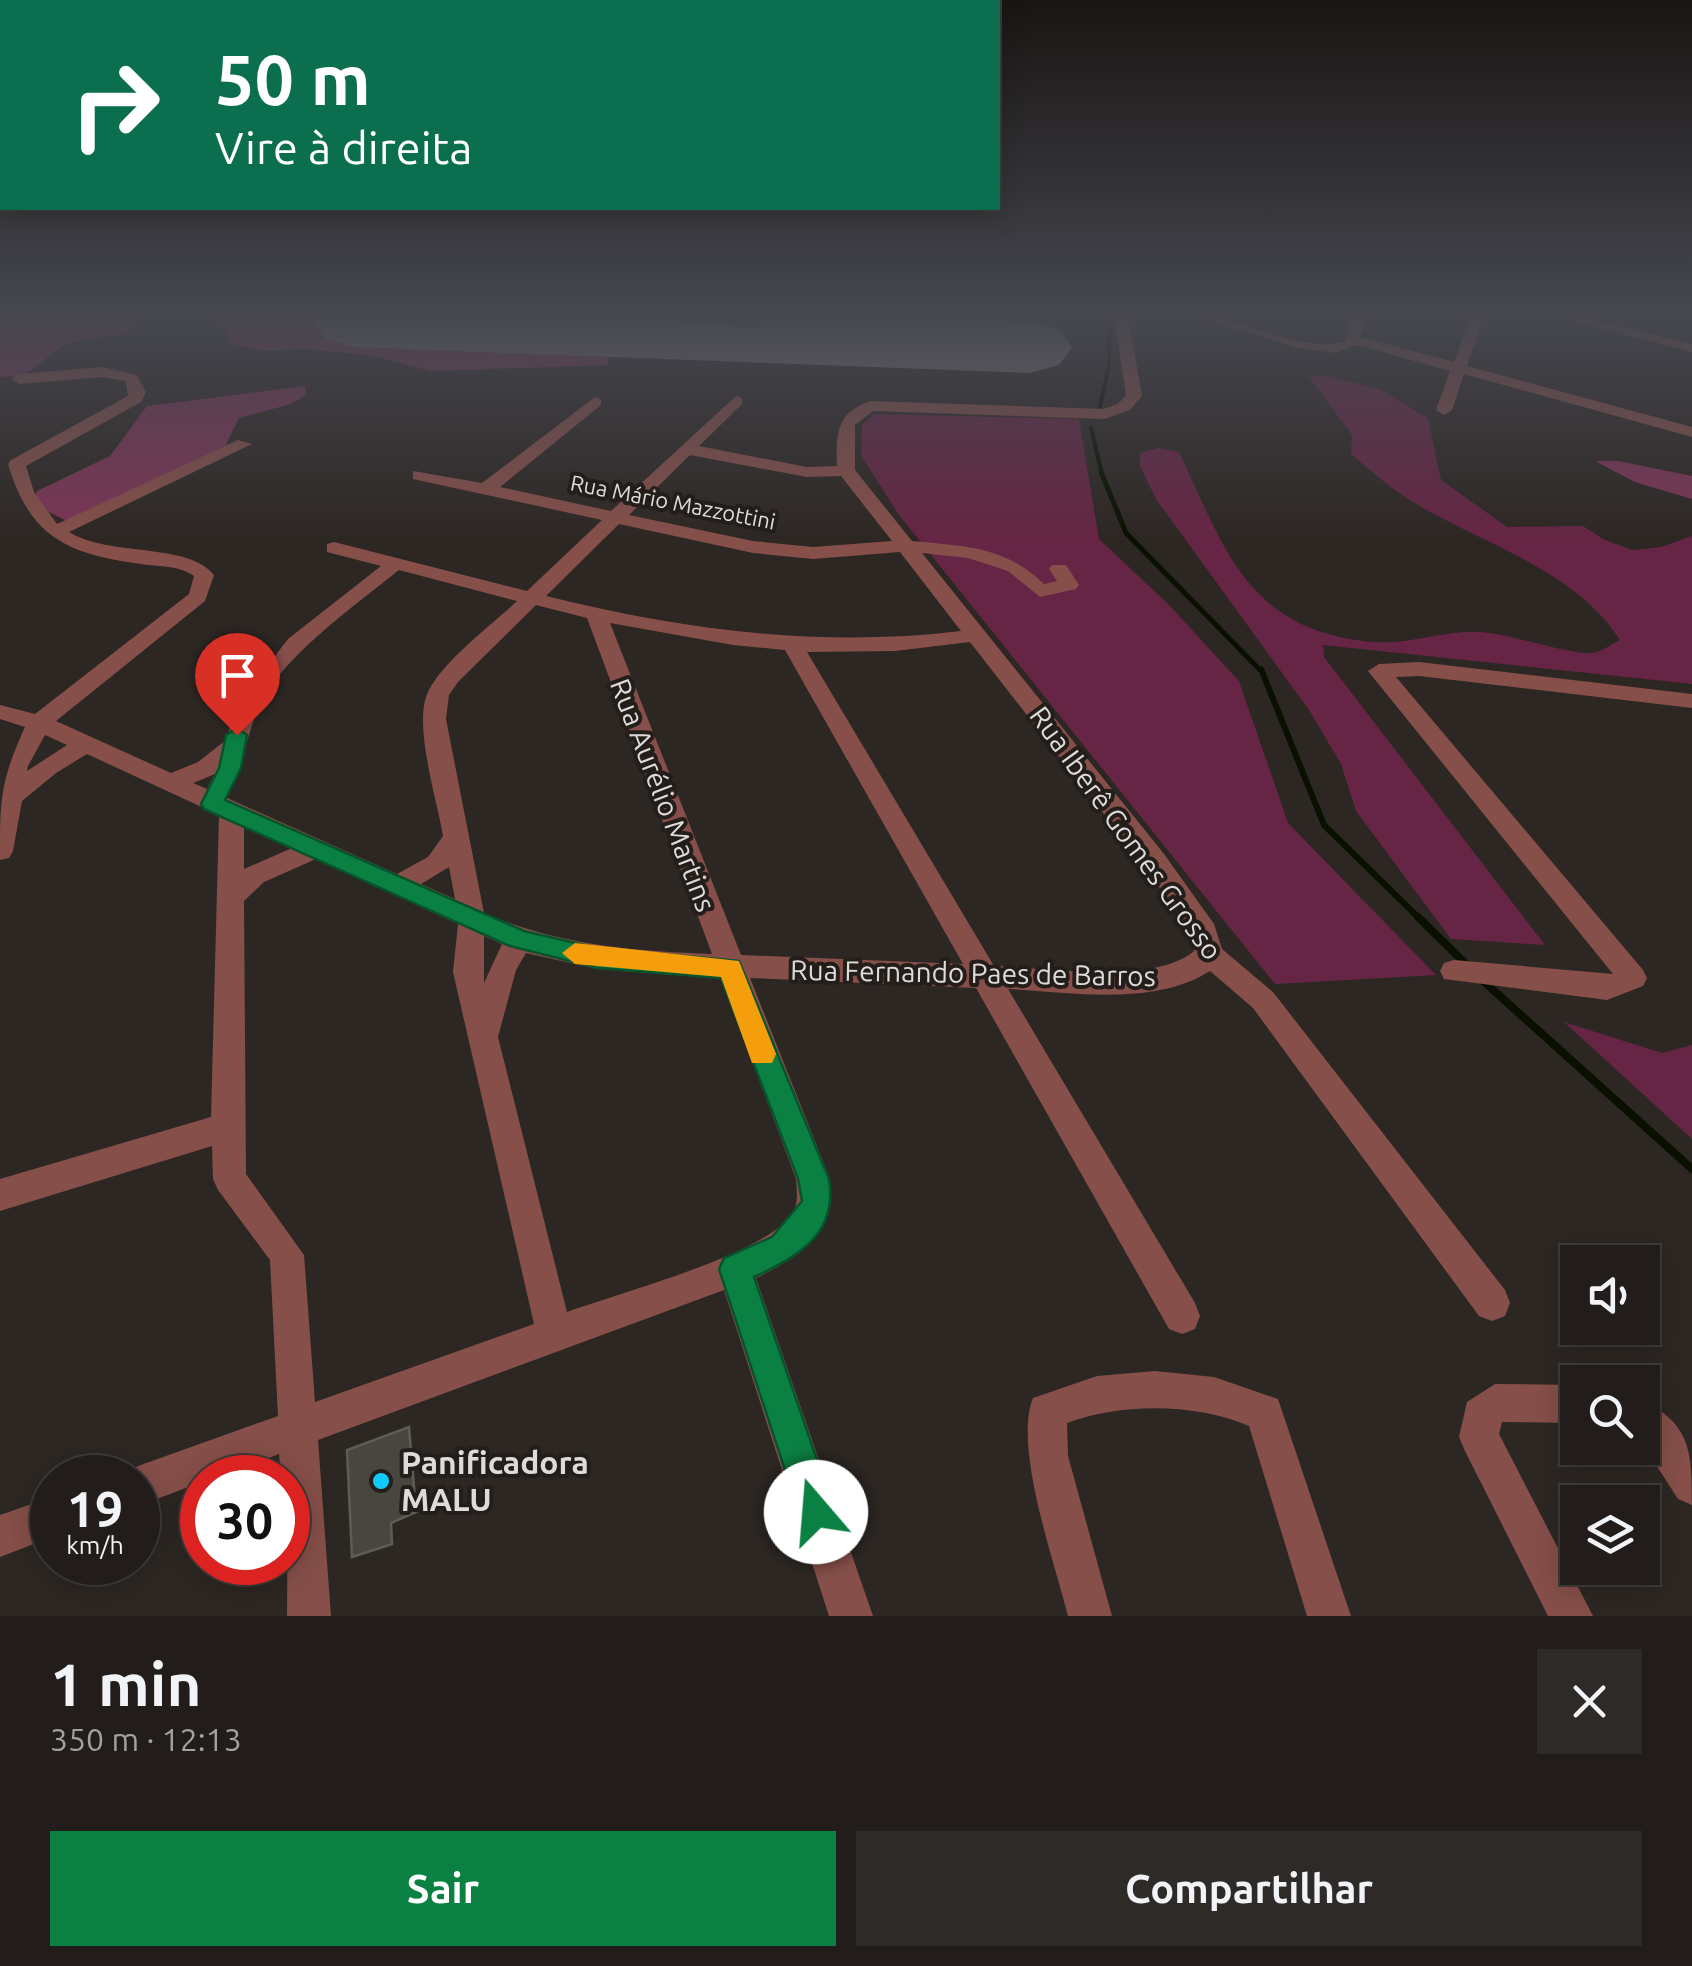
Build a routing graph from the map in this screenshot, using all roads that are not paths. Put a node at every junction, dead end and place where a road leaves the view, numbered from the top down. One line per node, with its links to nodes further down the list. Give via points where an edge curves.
1 (137, 390): 11 (street, via 122,408)
2 (1133, 390): 12 (street, via 1124,407 1104,414 870,406 853,413 845,426)
3 (1450, 390): 7 (street)
4 (1539, 390): 8 (street)
5 (736, 401): 10 (street)
6 (595, 402): 14 (street)
7 (1444, 410)
8 (1692, 432)
9 (244, 444): 16 (street)
10 (687, 449): 12 (street, via 807,472); 15 (street)
11 (10, 462): 16 (street)
12 (846, 471): 17 (street, Rua Iberê Gomes Grosso)
13 (418, 475): 14 (street, Rua Mário Mazzottini)
14 (486, 488): 15 (street, Rua Mário Mazzottini)
15 (616, 517): 17 (street, Rua Mário Mazzottini, via 753,547 813,553); 21 (street)
16 (54, 532): 29 (street, via 98,553 198,567 204,586)
17 (904, 546): 20 (street, Rua Mário Mazzottini, via 995,558 1048,592 1068,585); 24 (street, Rua Iberê Gomes Grosso)
18 (334, 548): 19 (street)
19 (396, 563): 21 (street); 31 (street, via 296,644 247,707)
20 (1059, 569)
21 (530, 601): 22 (street); 35 (street, via 438,695 434,719)
22 (594, 612): 23 (street); 26 (street, Rua Aurélio Martins)
23 (652, 625): 25 (street); 26 (street)
24 (977, 635): 25 (street, via 869,648); 42 (street, Rua Iberê Gomes Grosso, via 1154,861 1204,932)
25 (794, 647): 45 (street)
26 (606, 650): 43 (street, Rua Aurélio Martins)
27 (1692, 701): 44 (street, via 1419,669 1380,671 1634,978 1607,988)
28 (0, 712): 29 (street, Rua Fernando Paes de Barros)
29 (39, 722): 30 (street, Rua Fernando Paes de Barros); 33 (street, via 16,766)
30 (85, 745): 32 (street, Rua Fernando Paes de Barros); 33 (street)
31 (236, 745): 32 (street, via 207,768); 34 (street)
32 (168, 783): 34 (street, Rua Fernando Paes de Barros)
33 (12, 796): 37 (street)
34 (222, 808): 36 (street, Rua Fernando Paes de Barros); 39 (street)
35 (457, 837): 38 (street, via 437,864); 40 (street)
36 (315, 848): 38 (street, Rua Fernando Paes de Barros); 39 (street, via 255,876)
37 (0, 851)
38 (396, 886): 40 (street, Rua Fernando Paes de Barros)
39 (229, 899): 47 (street)
40 (472, 919): 41 (street, Rua Fernando Paes de Barros); 46 (street, via 467,972)
41 (519, 940): 43 (street, Rua Fernando Paes de Barros, via 597,958); 46 (street, via 502,969)
42 (1209, 954): 45 (street, Rua Fernando Paes de Barros, via 1196,970 1170,978); 50 (street, Rua Iberê Gomes Grosso, via 1263,1000)
43 (730, 968): 45 (street, Rua Fernando Paes de Barros); 49 (street, Rua Aurélio Martins, via 814,1179 817,1202 783,1248)
44 (1454, 971)
45 (986, 975): 51 (street)
46 (485, 1035): 52 (street)
47 (226, 1127): 48 (street); 54 (street, via 230,1179 286,1255)
48 (0, 1196)
49 (735, 1269): 52 (street); 61 (street)
50 (1492, 1302)
51 (1182, 1316)
52 (555, 1336): 54 (street)
53 (1560, 1404): 64 (street, via 1495,1403 1481,1416 1479,1438)
54 (296, 1430): 56 (street); 60 (street)
55 (1660, 1433): 57 (street)
56 (160, 1478)
57 (1692, 1484)
58 (30, 1525): 59 (street)
59 (0, 1536)
60 (309, 1616)
61 (851, 1616)
62 (1090, 1616): 63 (street, via 1048,1456 1047,1412 1076,1396 1192,1388 1264,1413)
63 (1329, 1616)
64 (1572, 1616)

